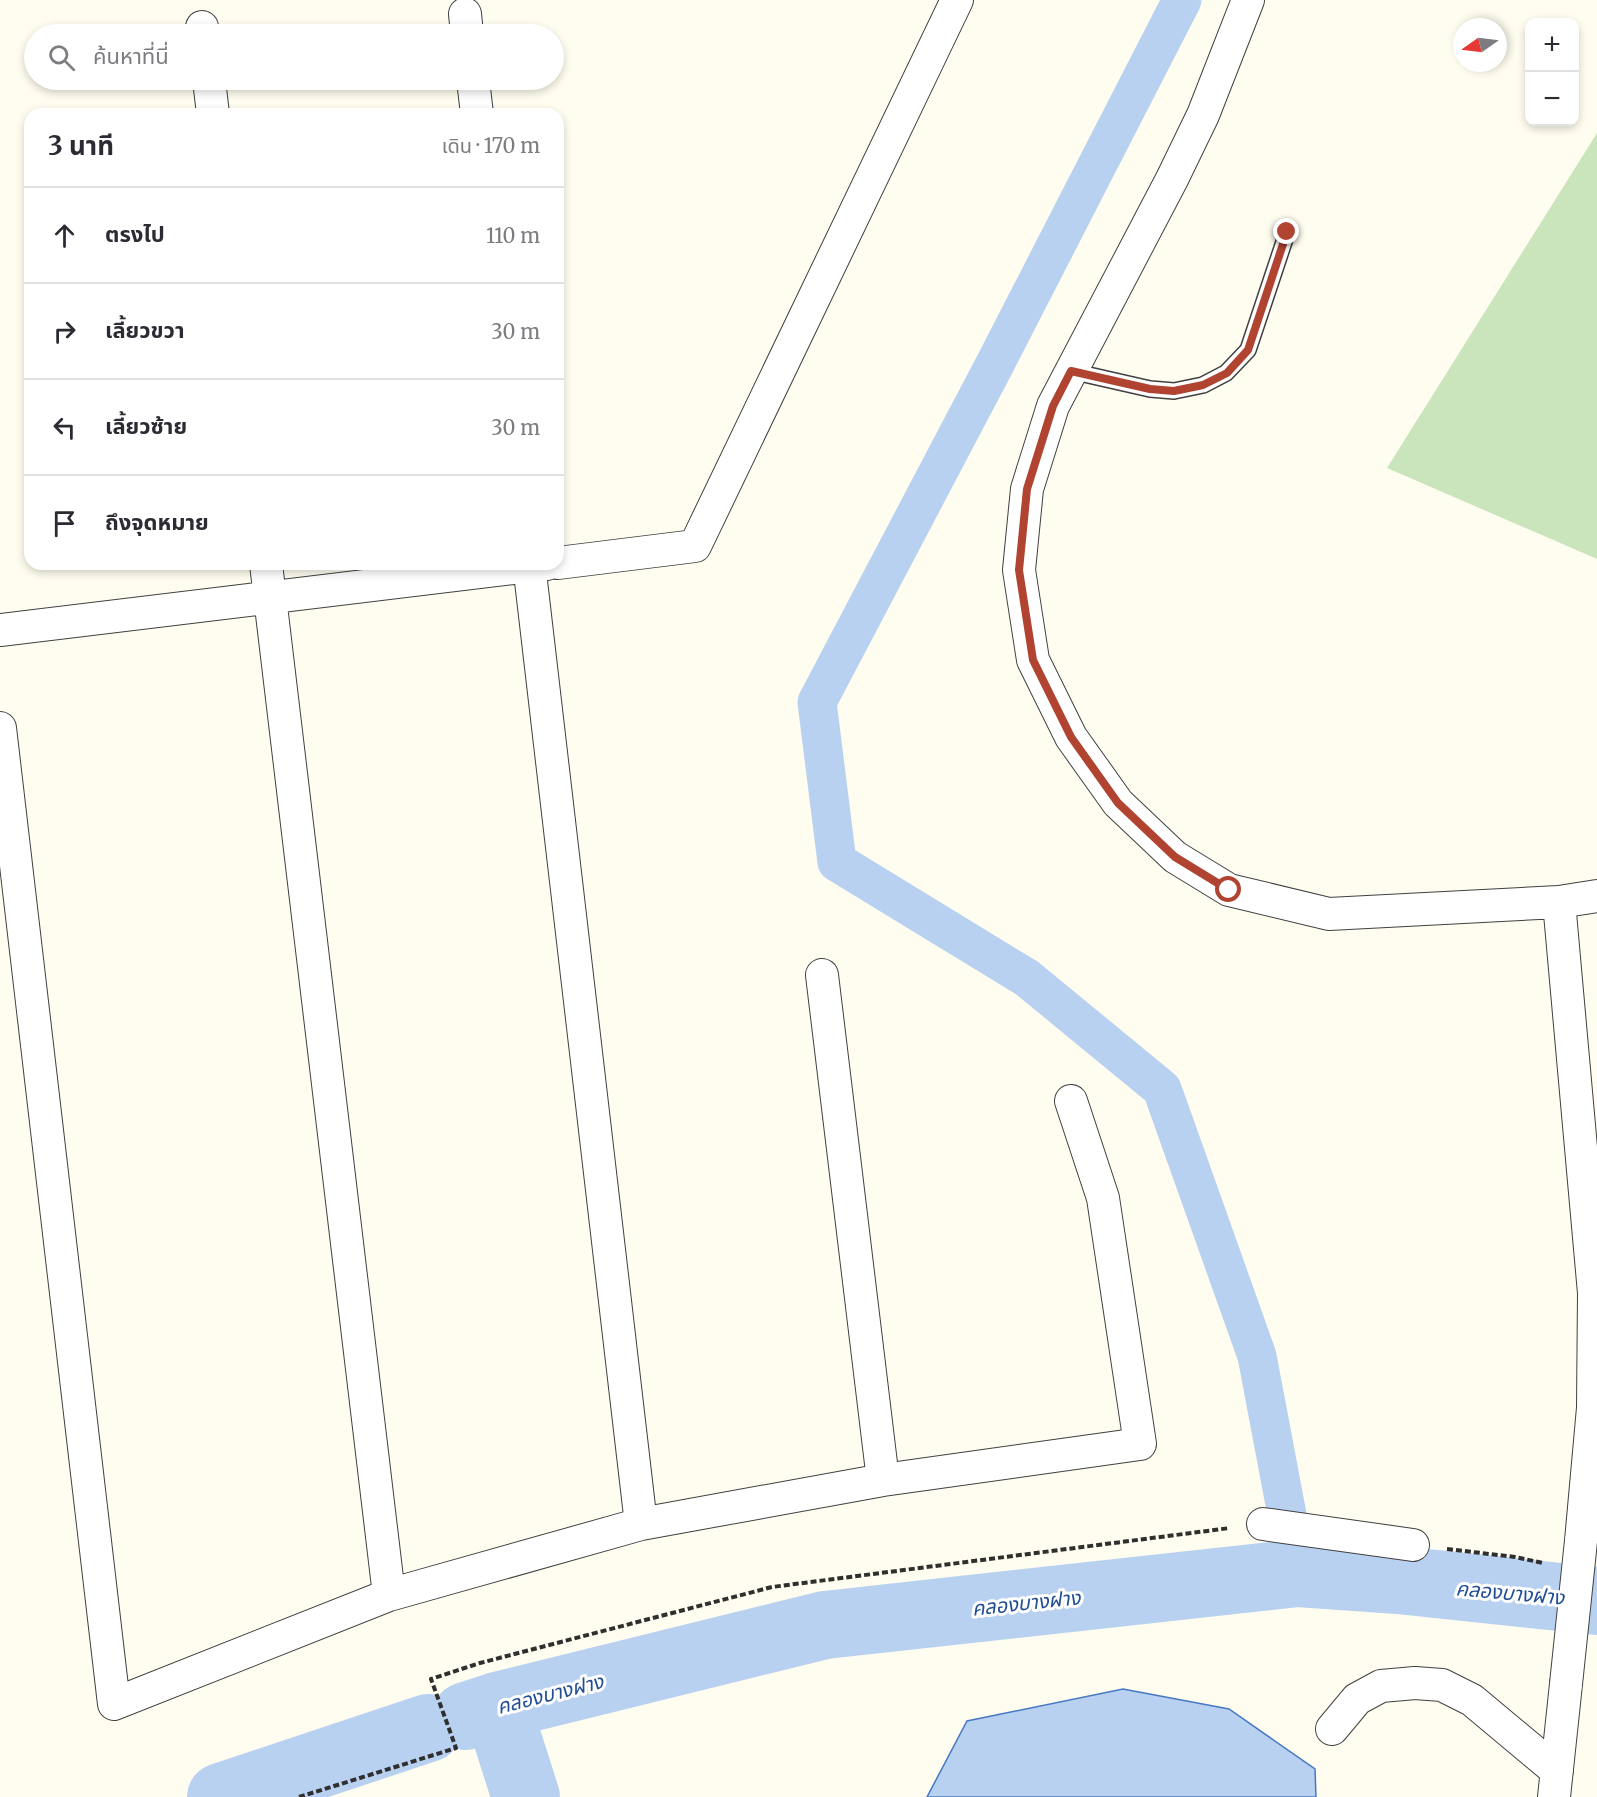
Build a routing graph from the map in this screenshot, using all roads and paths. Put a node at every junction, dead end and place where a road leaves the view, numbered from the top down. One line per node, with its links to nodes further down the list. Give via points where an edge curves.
1 (957, 0): 9 (street, via 695,546)
2 (1248, 0): 8 (street, via 1203,115)
3 (209, 90): 5 (street)
4 (474, 90): 6 (street)
5 (212, 108)
6 (476, 108)
7 (1287, 232): 8 (lane, via 1248,350 1227,373 1203,385 1174,391)
8 (1071, 371): 17 (street, via 1053,406 1027,489 1019,570 1033,660 1071,737 1118,803 1175,857 1229,890 1329,914)
9 (564, 561)
10 (267, 570): 13 (street)
11 (492, 570): 13 (street)
12 (542, 570): 22 (street)
13 (270, 597): 14 (street); 26 (street)
14 (0, 630)
15 (0, 728): 26 (street, via 114,1704)
16 (1597, 896): 17 (street)
17 (1559, 902): 20 (street, via 1594,1293)
18 (822, 975): 21 (street)
19 (1071, 1101): 21 (street, via 1103,1198 1140,1444)
20 (1594, 1451): 28 (street, bridge)
21 (883, 1480): 22 (street)
22 (641, 1524): 26 (street)
23 (1263, 1524): 24 (street); 29 (path, via 772,1587 480,1663 431,1679 456,1748)
24 (1413, 1545): 25 (path)
25 (1550, 1564)
26 (389, 1595)
27 (1332, 1729): 28 (street, via 1357,1699 1381,1686 1442,1686 1472,1700)
28 (1555, 1784)
29 (299, 1797)

